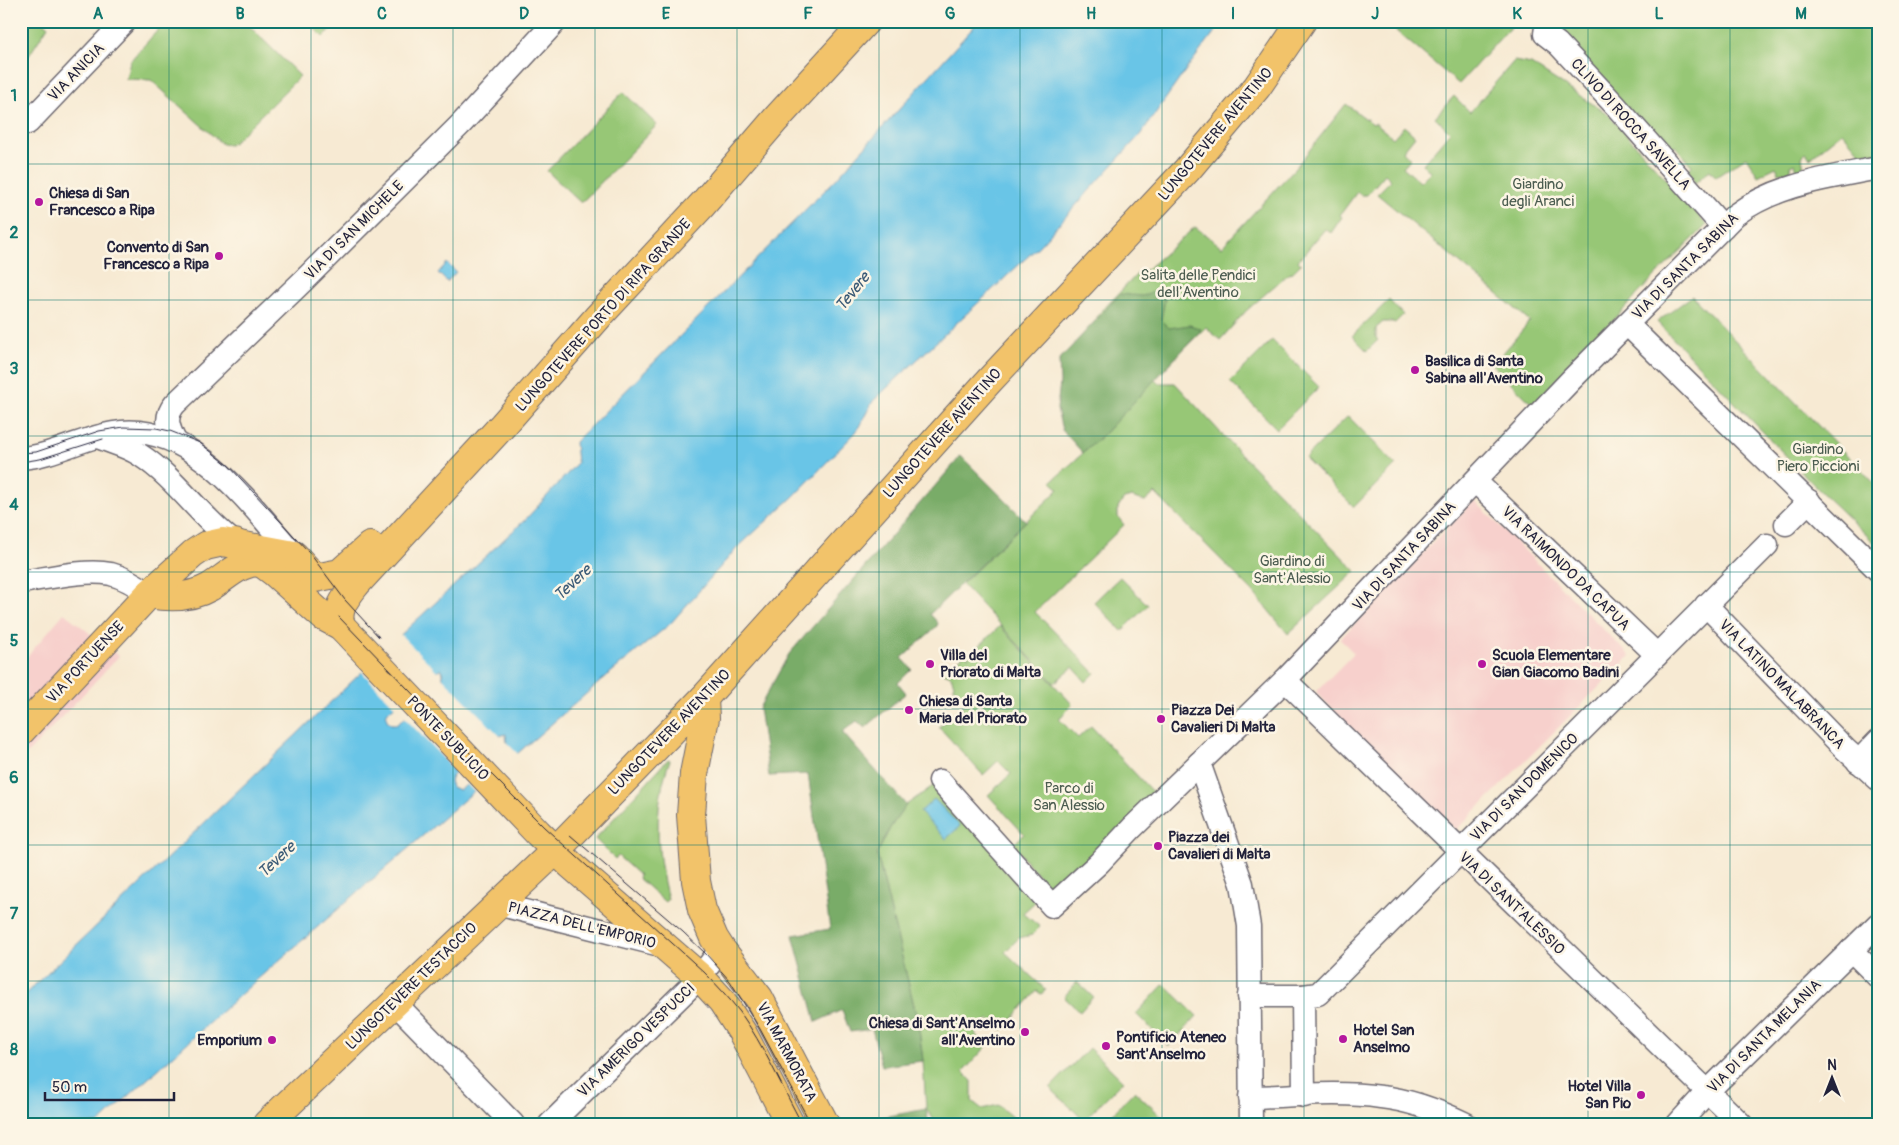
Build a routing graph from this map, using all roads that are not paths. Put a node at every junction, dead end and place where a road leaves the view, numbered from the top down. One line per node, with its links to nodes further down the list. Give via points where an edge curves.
1 (125, 21): 7 (street, VIA ANICIA)
2 (556, 21): 14 (street, VIA DI SAN MICHELE, via 460,124 175,404 169,412 168,422)
3 (866, 21): 9 (main road, LUNGOTEVERE PORTO DI RIPA GRANDE)
4 (887, 21): 9 (main road, LUNGOTEVERE PORTO DI RIPA GRANDE, via 755,158)
5 (1302, 21): 30 (main road, LUNGOTEVERE AVENTINO, via 1258,87 1187,170 989,381)
6 (1548, 21): 10 (street, CLIVO DI ROCCA SAVELLA, via 1545,34 1616,105)
7 (25, 120)
8 (1878, 168): 10 (street, VIA DI SANTA SABINA, via 1777,191 1749,204)
9 (703, 204): 12 (main road, LUNGOTEVERE PORTO DI RIPA GRANDE)
10 (1723, 227): 11 (street, VIA DI SANTA SABINA)
11 (1626, 324): 16 (street, VIA DI SANTA SABINA); 17 (street)
12 (503, 425): 21 (main road, LUNGOTEVERE PORTO DI RIPA GRANDE, via 340,572 315,578); 27 (main road, LUNGOTEVERE PORTO DI RIPA GRANDE, via 357,583)
13 (97, 436): 14 (street, via 139,431); 15 (street, via 38,456); 19 (street, via 129,448 157,467)
14 (175, 441): 21 (street, via 222,476)
15 (21, 458)
16 (1475, 481): 28 (street, VIA RAIMONDO DA CAPUA); 29 (street, VIA DI SANTA SABINA)
17 (1809, 501): 18 (street); 23 (street)
18 (1786, 524)
19 (235, 543): 21 (main road, VIA PORTUENSE); 22 (main road, PONTE SUBLICIO); 25 (main road, VIA PORTUENSE, via 214,543 193,554)
20 (1767, 545): 26 (street, VIA DI SAN DOMENICO)
21 (294, 555)
22 (262, 562): 25 (main road, via 245,564 207,588 189,595 168,597); 27 (main road, PONTE SUBLICIO, via 324,617)
23 (1878, 570)
24 (21, 582): 25 (street, via 104,573 130,581)
25 (149, 594): 31 (main road, VIA PORTUENSE)
26 (1706, 605): 28 (street, VIA DI SAN DOMENICO); 33 (street, VIA LATINO MALABRANCA)
27 (343, 613): 37 (main road, PONTE SUBLICIO, via 525,819)
28 (1657, 655): 38 (street, VIA DI SAN DOMENICO)
29 (1285, 680): 34 (street, VIA DI SANTA SABINA); 38 (street, VIA DI SANT'ALESSIO)
30 (704, 698): 37 (main road, LUNGOTEVERE AVENTINO); 42 (main road, via 705,718 692,789 692,838 702,910)
31 (21, 730)
32 (1878, 741): 33 (street)
33 (1858, 762): 35 (street, VIA LATINO MALABRANCA)
34 (1199, 763): 36 (street, via 1099,864 1052,906); 46 (street, via 1245,892)
35 (1878, 779)
36 (940, 781)
37 (555, 842): 39 (main road, LUNGOTEVERE TESTACCIO); 41 (main road, PIAZZA DELL'EMPORIO)
38 (1460, 852): 47 (street, VIA DI SAN DOMENICO, via 1318,994); 50 (street, VIA DI SANT'ALESSIO)
39 (498, 904): 41 (street, PIAZZA DELL'EMPORIO); 49 (main road, LUNGOTEVERE TESTACCIO)
40 (1878, 924): 43 (street, VIA DI SANTA MELANIA)
41 (666, 946): 45 (main road, PIAZZA DELL'EMPORIO)
42 (721, 949): 45 (street); 57 (main road, VIA MARMORATA, via 766,1012)
43 (1851, 950): 44 (street); 50 (street, VIA DI SANTA MELANIA)
44 (1878, 976)
45 (700, 977): 48 (main road, PIAZZA DELL'EMPORIO); 55 (street, VIA AMERIGO VESPUCCI)
46 (1249, 996): 47 (street); 52 (street)
47 (1303, 996): 51 (street)
48 (722, 1001): 56 (main road, VIA MARMORATA, via 742,1032)
49 (394, 1002): 53 (main road, LUNGOTEVERE TESTACCIO); 54 (street)
50 (1708, 1091): 60 (street, VIA DI SANTA MELANIA); 61 (street, VIA DI SANT'ALESSIO)
51 (1304, 1096): 52 (street); 59 (street, via 1382,1097 1421,1106)
52 (1250, 1097): 58 (street)
53 (267, 1124)
54 (513, 1124)
55 (550, 1124)
56 (790, 1124)
57 (825, 1124)
58 (1250, 1124)
59 (1466, 1124)
60 (1678, 1124)
61 (1741, 1124)

